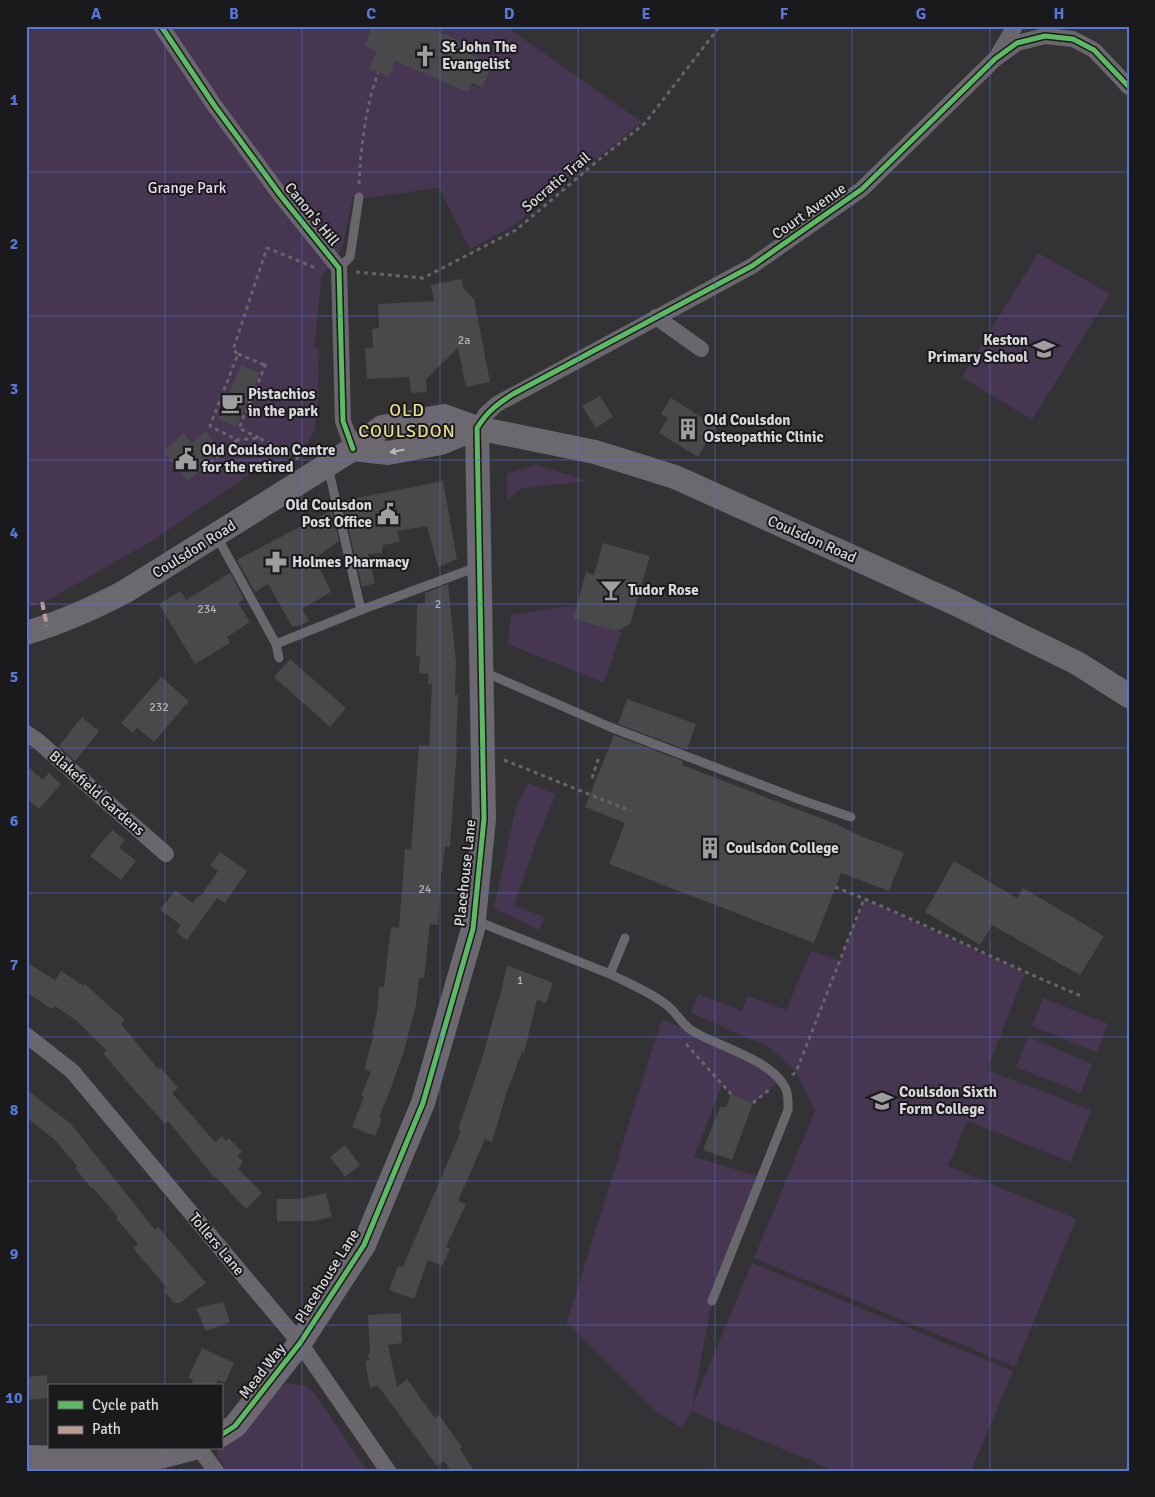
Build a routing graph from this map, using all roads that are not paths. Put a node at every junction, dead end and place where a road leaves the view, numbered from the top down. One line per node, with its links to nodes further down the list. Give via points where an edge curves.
1 (162, 26): 7 (street, Canon's Hill, via 214,105)
2 (1015, 26): 4 (street)
3 (1069, 32): 4 (street, Court Avenue, via 1017,43); 5 (street, Court Avenue, via 1094,50)
4 (995, 59): 8 (street, Court Avenue, via 862,189 752,266)
5 (1129, 87)
6 (359, 197): 7 (lane, via 350,257)
7 (339, 268): 11 (street, Canon's Hill, via 343,422)
8 (656, 317): 9 (street); 10 (street, Court Avenue, via 496,404)
9 (701, 349)
10 (477, 428): 11 (street, Coulsdon Road, via 444,416 382,427); 14 (street, Placehouse Lane); 20 (street, Coulsdon Road, via 595,452 675,477 954,603 1077,663)
11 (353, 449): 12 (street, Coulsdon Road)
12 (321, 468): 13 (street, Coulsdon Road); 15 (lane)
13 (216, 535): 16 (street, Coulsdon Road, via 96,607); 17 (lane)
14 (480, 566): 15 (lane); 19 (street, Placehouse Lane)
15 (361, 610): 17 (lane)
16 (26, 633)
17 (276, 644): 18 (lane)
18 (279, 658)
19 (481, 671): 22 (lane, via 610,727); 24 (street, Placehouse Lane, via 484,819)
20 (1129, 696)
21 (26, 733): 23 (street, Blakefield Gardens)
22 (851, 817)
23 (166, 854)
24 (474, 920): 26 (lane); 29 (street, Placehouse Lane, via 419,1112 364,1245)
25 (625, 938): 26 (lane)
26 (610, 974): 28 (lane, via 665,1003 684,1025 701,1036 752,1059 771,1072 784,1086 788,1098 788,1110)
27 (26, 1035): 29 (street, Tollers Lane, via 72,1071)
28 (712, 1301)
29 (300, 1343): 30 (street, Mead Way, via 235,1426); 35 (street, Tollers Lane)
30 (222, 1435)
31 (186, 1450): 33 (street, via 147,1460)
32 (200, 1450): 34 (street)
33 (26, 1456)
34 (216, 1471)
35 (388, 1471)

